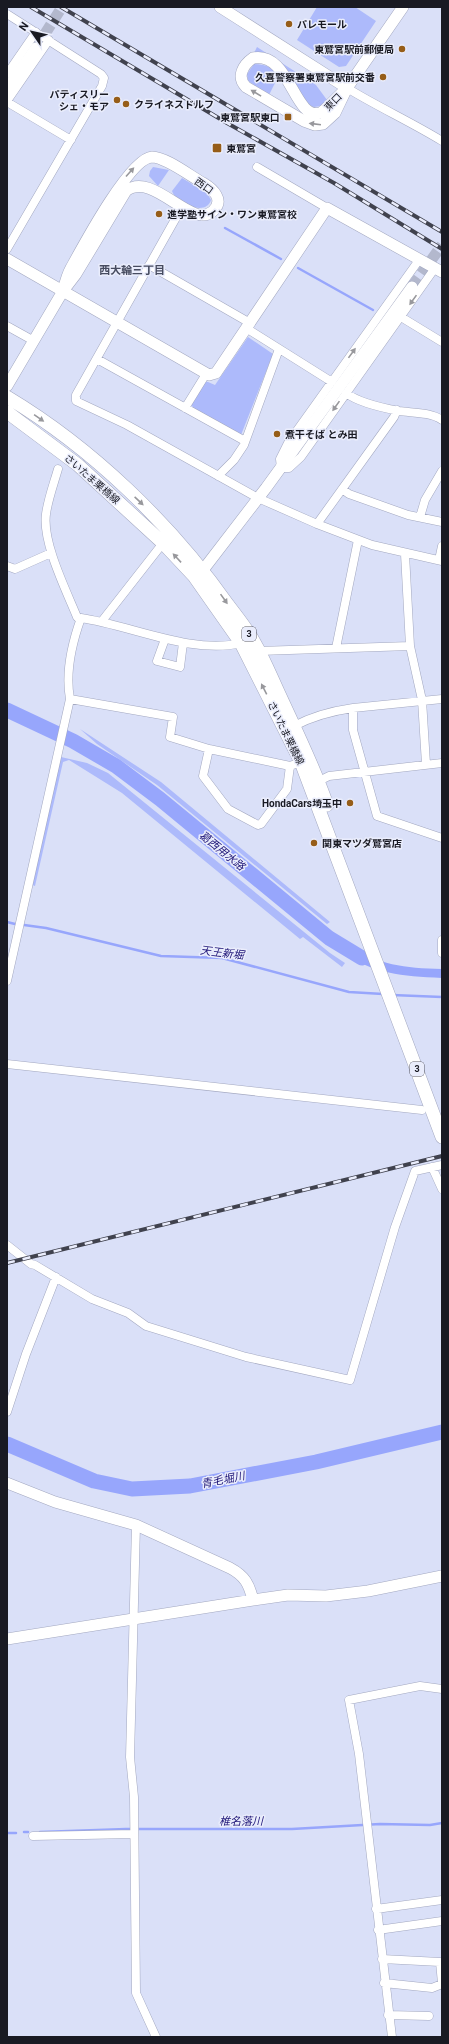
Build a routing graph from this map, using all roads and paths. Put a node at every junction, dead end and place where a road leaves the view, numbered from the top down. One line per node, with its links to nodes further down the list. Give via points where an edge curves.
1 (220, 7): 8 (street)
2 (403, 7): 8 (street)
3 (7, 14): 4 (street)
4 (36, 32): 5 (street); 7 (street)
5 (49, 40): 10 (street); 11 (street, via 102,74 104,78)
6 (36, 48): 9 (street)
7 (7, 74)
8 (347, 88): 8 (street, 東口, one-way to 8, via 335,113 326,122 315,125 246,87 241,80 241,72 253,58 265,59 280,68 304,107 314,114 322,112); 12 (street)
9 (7, 89)
10 (7, 101): 11 (street)
11 (71, 140): 16 (street)
12 (442, 141)
13 (258, 168): 14 (street)
14 (327, 208): 18 (street); 26 (street)
15 (176, 216): 19 (street)
16 (7, 249)
17 (7, 259): 22 (street)
18 (420, 260): 20 (street); 32 (street, one-way to 18)
19 (149, 265): 24 (street); 26 (street)
20 (439, 270): 23 (street, one-way to 23)
21 (412, 287): 41 (street)
22 (63, 291): 22 (street, 西口, one-way to 22, via 70,269 120,185 146,158 154,157 166,161 209,186 217,195 215,209 202,215 187,210 143,186 129,189 122,196 76,274); 24 (street); 27 (street)
23 (401, 317): 28 (street); 34 (street)
24 (117, 321): 30 (street); 31 (street)
25 (7, 326): 27 (street)
26 (248, 326): 29 (street); 31 (street, via 216,373)
27 (34, 341): 33 (street)
28 (442, 342)
29 (279, 349): 32 (street); 40 (street)
30 (97, 359): 36 (street); 44 (street, via 76,395 76,401 126,425)
31 (206, 374): 36 (street)
32 (332, 382): 41 (street, via 288,443 280,459)
33 (7, 386)
34 (346, 393): 37 (street); 41 (street, one-way to 41, via 300,457 289,468)
35 (7, 397): 57 (main road, さいたま栗橋線 / 3, one-way to 57, via 57,431 116,479 170,531)
36 (185, 408): 40 (street)
37 (397, 410): 39 (street, via 434,416); 45 (street)
38 (7, 412): 51 (main road, さいたま栗橋線 / 3, via 78,465)
39 (442, 420)
40 (245, 441): 44 (street, via 238,455)
41 (281, 468): 46 (street)
42 (58, 469): 53 (street, via 45,514)
43 (442, 471): 47 (street, via 425,500)
44 (218, 476): 46 (street)
45 (342, 489): 47 (street, via 348,494); 49 (street)
46 (258, 498): 49 (street); 57 (street)
47 (420, 517): 48 (street)
48 (442, 522)
49 (316, 524): 50 (street)
50 (358, 540): 54 (street); 64 (street)
51 (163, 543): 57 (main road, さいたま栗橋線 / 3, one-way to 51); 59 (street)
52 (442, 546): 55 (street)
53 (52, 553): 56 (street, via 16,569); 58 (street)
54 (405, 554): 55 (street); 63 (street)
55 (441, 561)
56 (7, 566)
57 (199, 573): 62 (main road, さいたま栗橋線 / 3); 65 (main road, さいたま栗橋線 / 3, one-way to 65)
58 (80, 620): 59 (street, via 81,618); 66 (street, via 71,647)
59 (102, 621): 60 (street)
60 (165, 639): 61 (street); 61 (street, via 157,661 180,666)
61 (183, 642): 62 (street, via 233,645)
62 (241, 643): 73 (main road, さいたま栗橋線 / 3, one-way to 62)
63 (410, 646): 64 (street); 68 (street)
64 (336, 648): 65 (street)
65 (259, 651): 70 (main road, さいたま栗橋線 / 3)
66 (70, 699): 71 (street, via 173,717 170,737); 81 (street)
67 (442, 699): 68 (street)
68 (422, 700): 69 (street); 74 (street)
69 (353, 708): 70 (street, via 331,711); 75 (street, via 353,730)
70 (294, 726): 76 (main road, さいたま栗橋線 / 3)
71 (209, 749): 73 (street); 73 (street, via 203,776 228,809 258,825 286,789)
72 (442, 763): 74 (street)
73 (296, 764): 79 (main road, さいたま栗橋線 / 3)
74 (426, 764): 75 (street)
75 (366, 771): 76 (street, via 330,776); 77 (street, via 377,816)
76 (319, 781): 79 (main road, さいたま栗橋線 / 3)
77 (442, 838)
78 (442, 940): 80 (street)
79 (376, 946): 82 (main road, さいたま栗橋線 / 3)
80 (442, 953)
81 (7, 981)
82 (396, 1002): 85 (main road, さいたま栗橋線 / 3); 86 (main road, さいたま栗橋線 / 3)
83 (7, 1064): 84 (street)
84 (422, 1110)
85 (442, 1112)
86 (442, 1137)
87 (442, 1165): 88 (street)
88 (432, 1167): 89 (street); 91 (street, via 414,1171 350,1380 246,1357 146,1326 128,1313 92,1299)
89 (442, 1189)
90 (7, 1245): 91 (street, via 31,1264)
91 (56, 1277): 92 (street)
92 (7, 1412)
93 (7, 1483): 94 (street, via 55,1502)
94 (136, 1525): 96 (street, via 238,1573 247,1581); 97 (street)
95 (442, 1576): 96 (street, via 326,1596 288,1596)
96 (253, 1600): 97 (street)
97 (134, 1620): 98 (street); 100 (street, via 130,1757)
98 (7, 1640)
99 (442, 1689): 103 (street, via 420,1686 349,1700 359,1754)
100 (134, 1834): 101 (street); 111 (street, via 136,1993)
101 (33, 1836)
102 (442, 1900): 103 (street)
103 (376, 1909): 105 (street)
104 (442, 1921): 105 (street)
105 (378, 1930): 106 (street)
106 (382, 1959): 107 (street); 108 (street, via 440,1962)
107 (384, 1983): 108 (street, via 432,1988); 109 (street)
108 (442, 1984)
109 (388, 2015): 110 (street); 112 (street)
110 (429, 2016)
111 (156, 2037)
112 (392, 2037)

